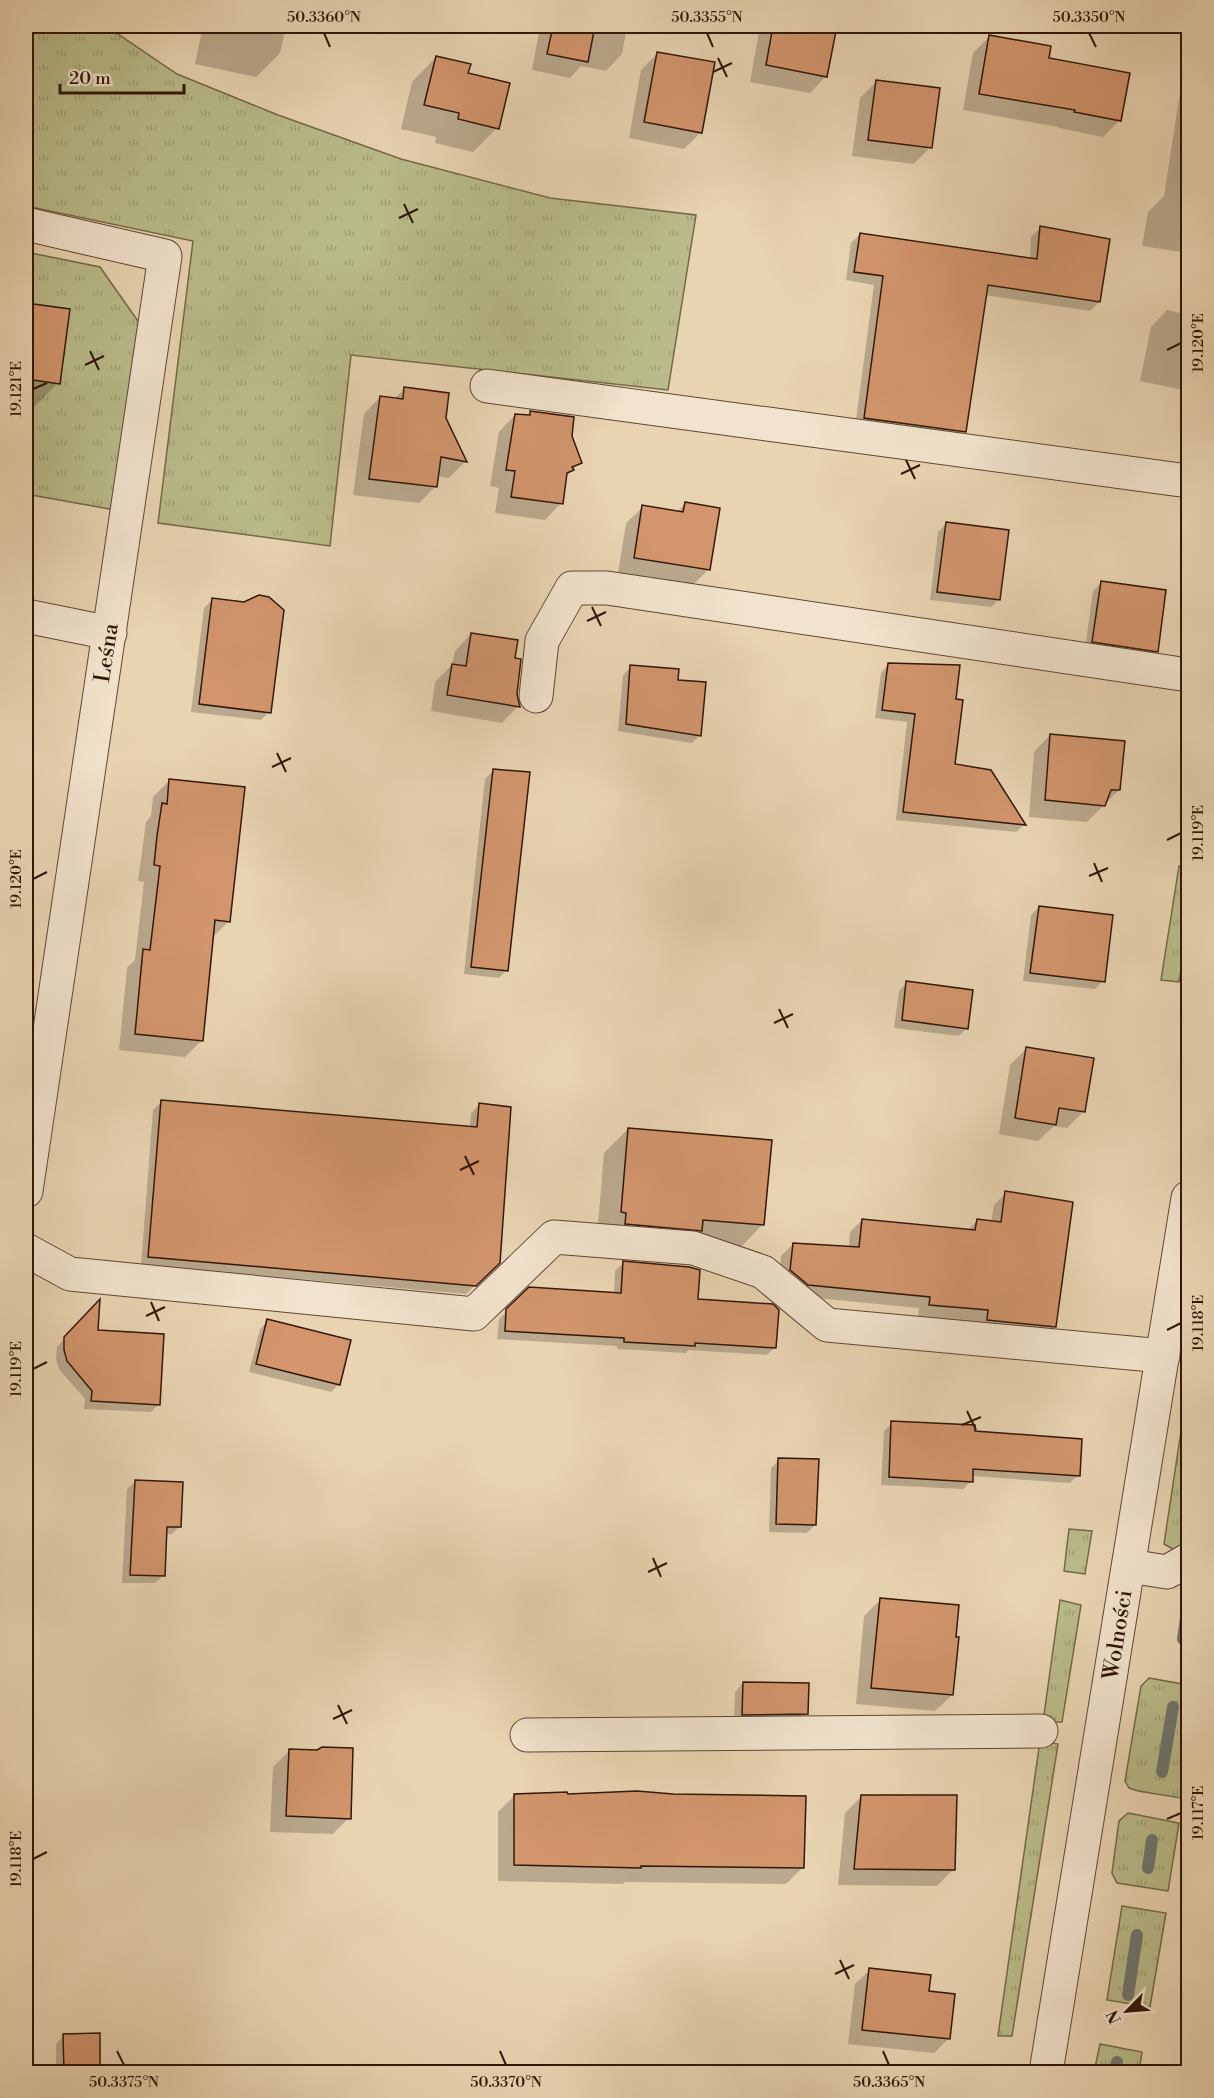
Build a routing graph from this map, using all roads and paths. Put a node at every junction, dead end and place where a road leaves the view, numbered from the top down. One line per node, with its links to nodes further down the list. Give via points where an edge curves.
1 (26, 224): 5 (street, Leśna, via 165,256)
2 (487, 386): 3 (street)
3 (1188, 482)
4 (26, 616): 5 (street)
5 (110, 633): 8 (street, Leśna, via 104,746)
6 (1188, 675): 7 (street, via 607,588 572,588 542,641)
7 (536, 696)
8 (37, 1043): 9 (street, Leśna)
9 (26, 1191)
10 (1188, 1198): 12 (street, Wolności)
11 (26, 1250): 12 (street, via 70,1274 474,1314 554,1237 693,1248 763,1272 827,1325)
12 (1163, 1356): 14 (street, Wolności)
13 (1188, 1560): 14 (street, via 1167,1572)
14 (1129, 1566): 17 (street, Wolności)
15 (1041, 1731): 16 (street)
16 (527, 1735)
17 (1046, 2073)

